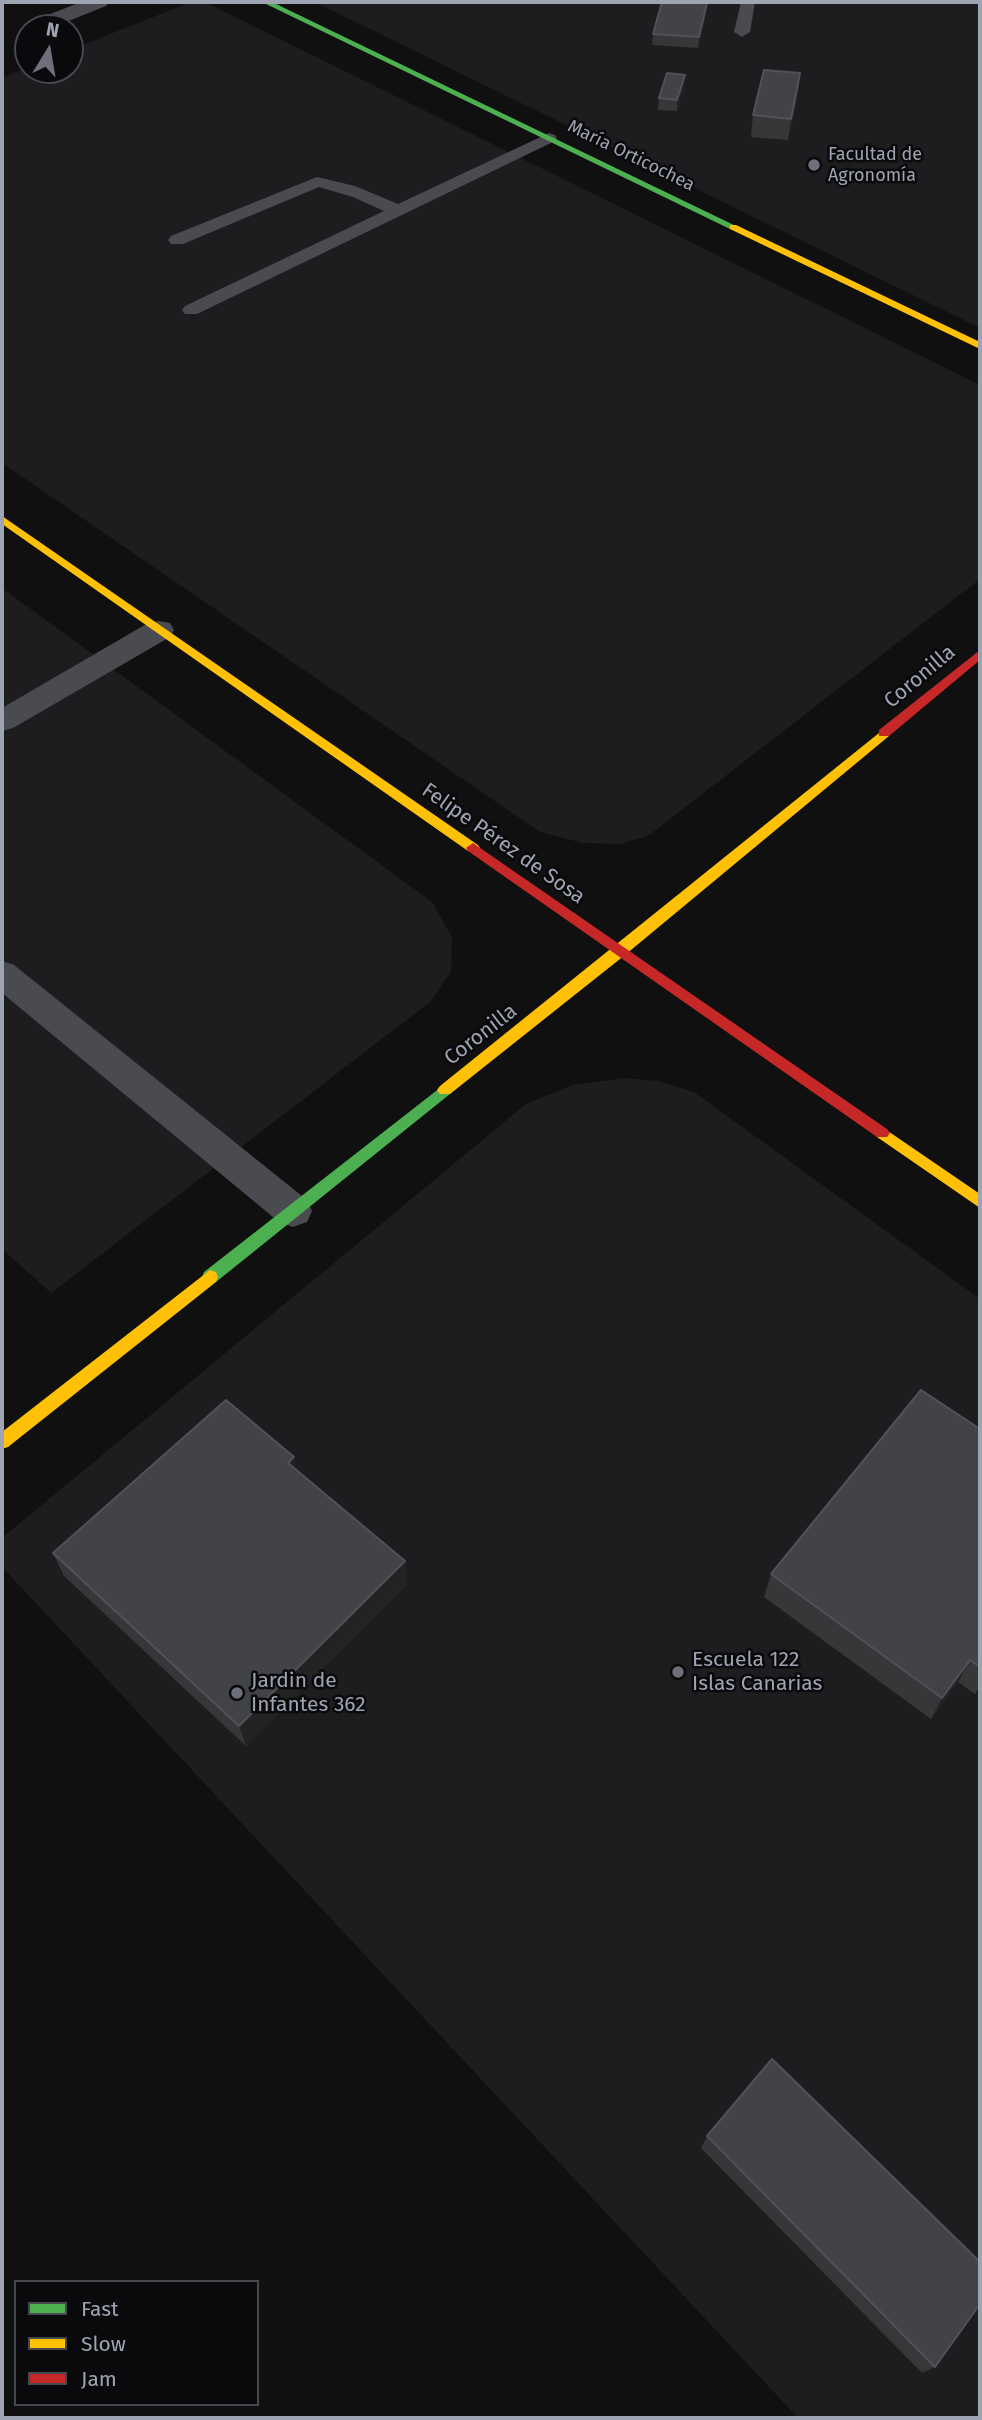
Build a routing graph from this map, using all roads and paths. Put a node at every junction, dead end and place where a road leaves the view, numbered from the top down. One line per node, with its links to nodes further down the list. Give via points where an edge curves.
1 (99, 2): 4 (street)
2 (266, 2): 6 (street, María Orticochea)
3 (748, 2): 5 (lane)
4 (68, 14)
5 (742, 32)
6 (549, 138): 7 (lane); 10 (street, María Orticochea)
7 (398, 211): 8 (lane, via 373,198 317,182); 9 (lane)
8 (177, 240)
9 (191, 310)
10 (980, 346)
11 (2, 519): 12 (street, Felipe Pérez de Sosa)
12 (159, 630): 14 (street); 15 (street, Felipe Pérez de Sosa)
13 (980, 654): 15 (street, Coronilla)
14 (2, 721)
15 (620, 951): 17 (street, Felipe Pérez de Sosa); 18 (street, Coronilla)
16 (2, 974): 18 (street)
17 (980, 1202)
18 (293, 1211): 19 (street, Coronilla)
19 (2, 1442)

